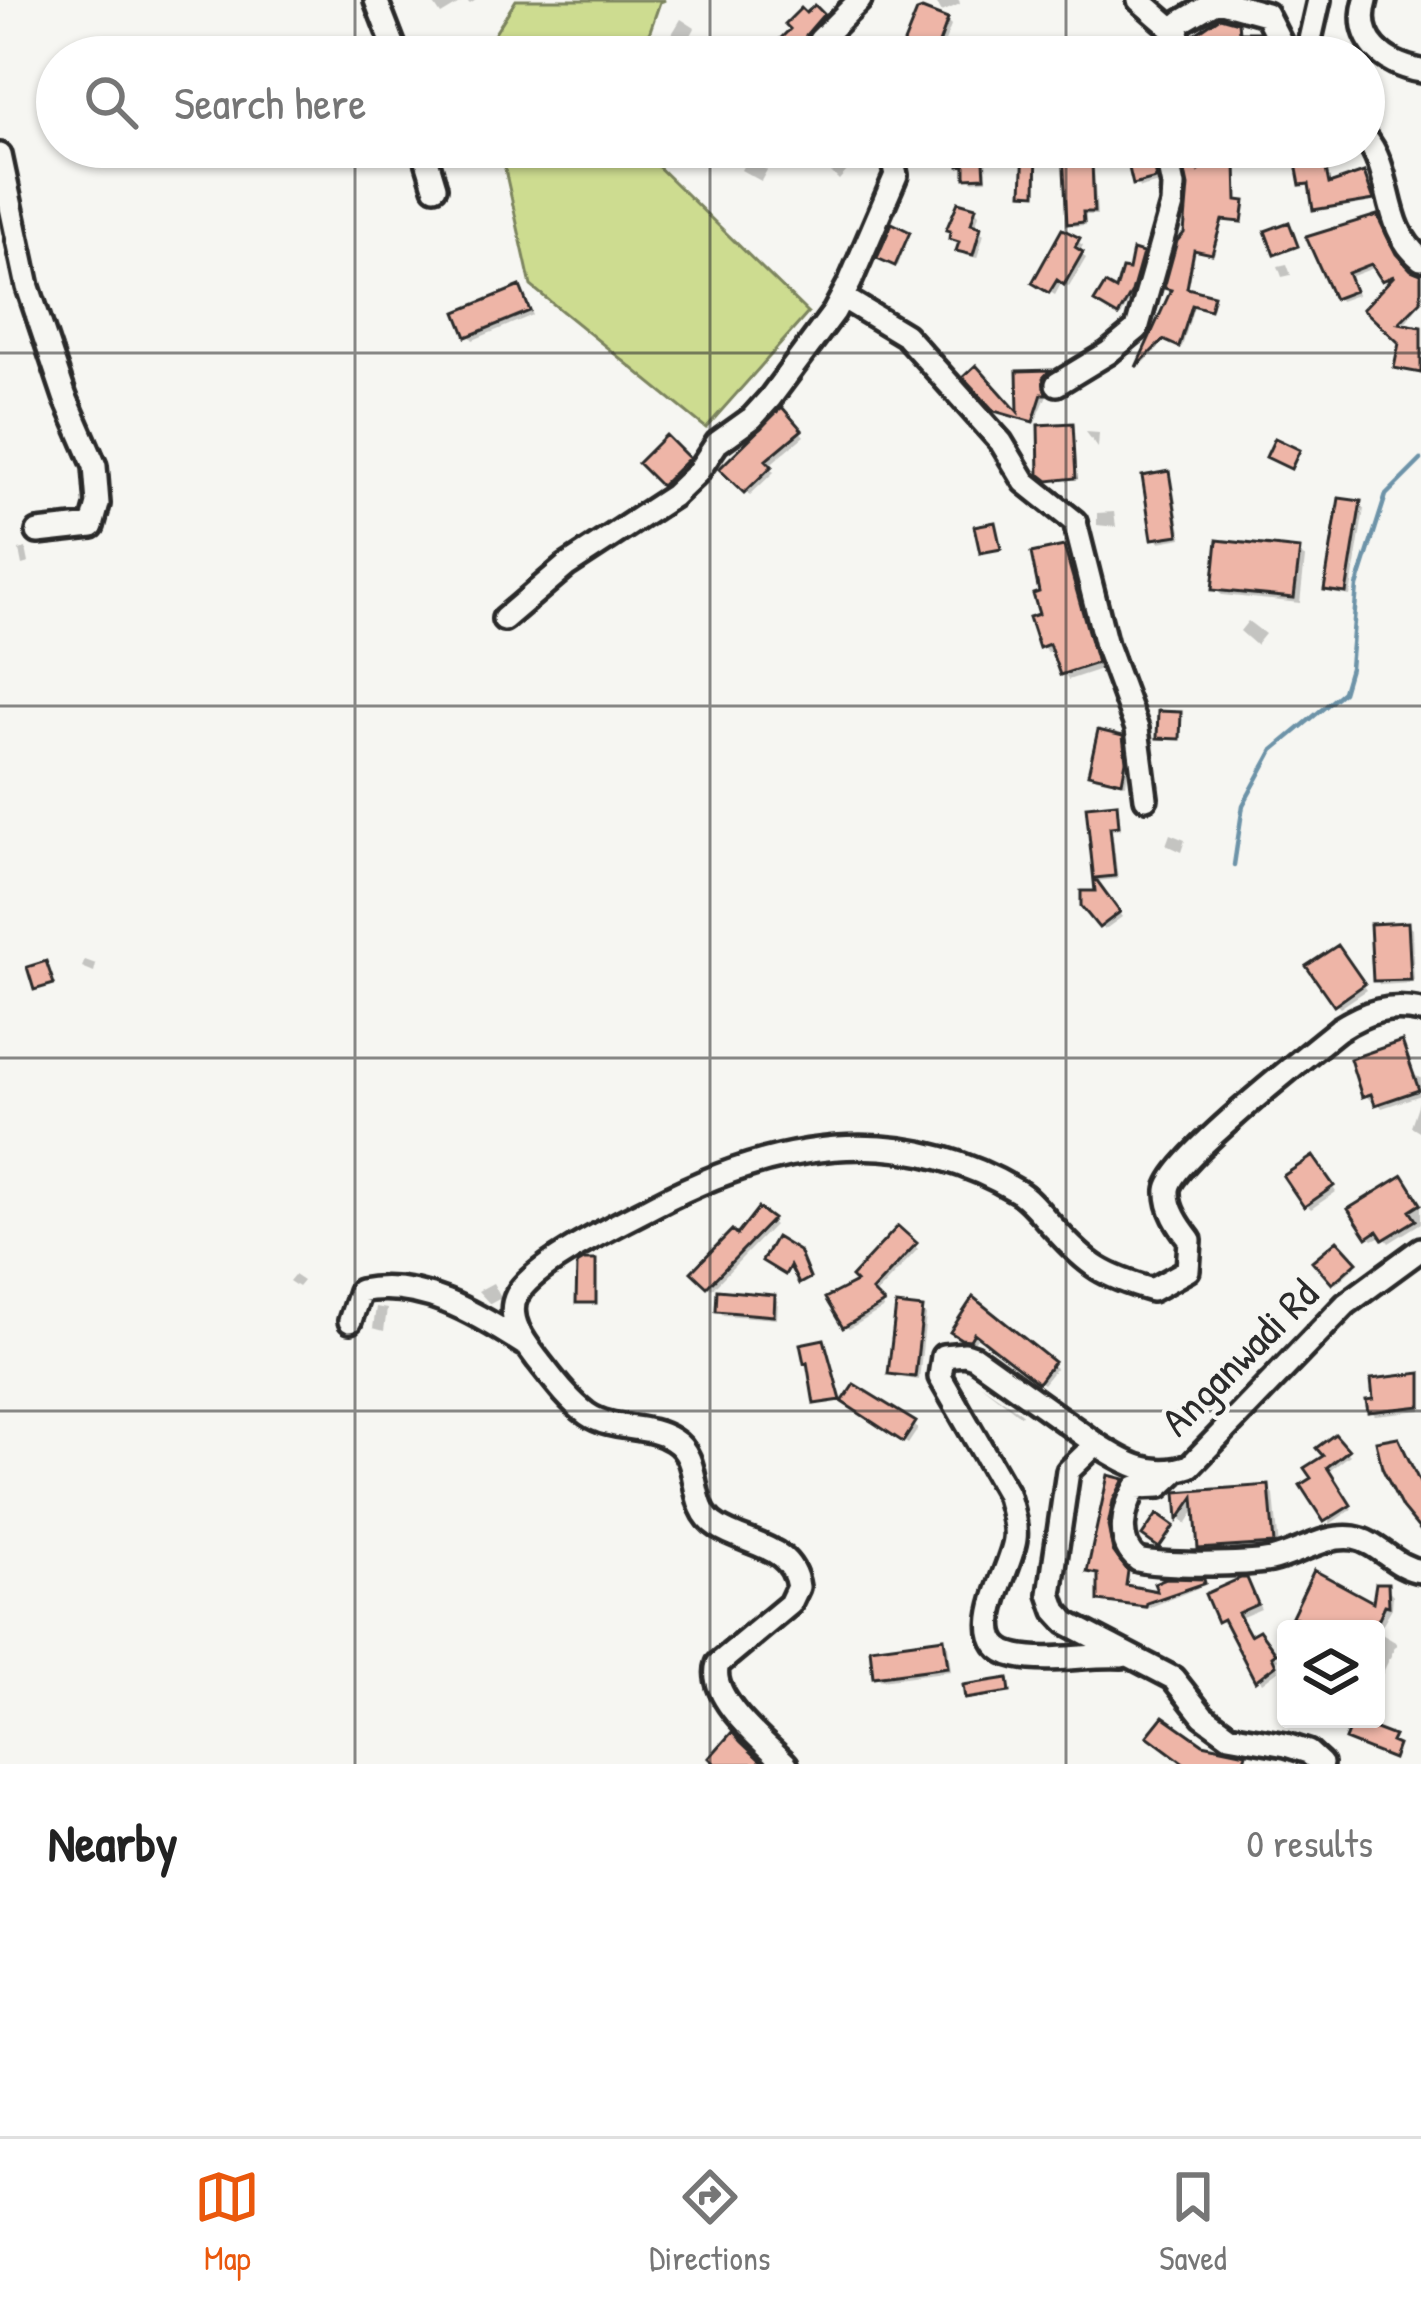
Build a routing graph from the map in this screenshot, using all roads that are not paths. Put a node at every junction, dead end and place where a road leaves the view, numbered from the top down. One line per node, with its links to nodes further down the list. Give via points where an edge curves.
1 (376, 0): 8 (street)
2 (860, 0): 9 (street)
3 (1139, 0): 7 (street)
4 (1319, 0): 12 (street)
5 (1366, 0): 13 (street)
6 (1216, 1): 7 (street); 11 (street, via 1266,14)
7 (1176, 32): 10 (street)
8 (390, 36)
9 (824, 36)
10 (1175, 36)
11 (1277, 36)
12 (1311, 36)
13 (1367, 36)
14 (1385, 56): 15 (street)
15 (1421, 71)
16 (0, 155): 25 (street, via 28,287 99,484 92,526)
17 (429, 168): 21 (street)
18 (894, 168): 23 (street)
19 (1169, 168): 24 (street, via 1172,206 1137,329)
20 (1380, 168): 22 (street, via 1391,217)
21 (435, 187)
22 (1421, 259)
23 (842, 297): 26 (street, via 770,398 717,443 673,496 566,566); 27 (street, via 905,335 1000,442 1024,482 1075,522 1106,645 1138,729)
24 (1057, 384)
25 (38, 532)
26 (504, 619)
27 (1147, 798)
28 (1421, 1011): 31 (street, via 1364,1013 1196,1152 1168,1190 1175,1221 1190,1240 1188,1270 1152,1291 1106,1277 1020,1192 955,1164 891,1150 800,1150 709,1178 532,1277 514,1310)
29 (1421, 1249): 33 (street, Anganwadi Rd, via 1346,1304 1199,1460)
30 (350, 1321): 31 (street, via 360,1291 413,1291 449,1301)
31 (528, 1347): 36 (street, via 589,1415 674,1440 685,1451 703,1514 790,1563 798,1588 790,1604 714,1675 735,1712)
32 (1096, 1444): 33 (street, Anganwadi Rd, via 1136,1469); 35 (street, via 1068,1471 1052,1603 1067,1623); 35 (street, Anganwadi Rd, via 974,1357 943,1357 940,1377 1012,1511 1015,1539 992,1607 998,1645 1017,1656)
33 (1177, 1470): 34 (street, via 1160,1486 1136,1487 1125,1505 1126,1537 1138,1560 1243,1564 1353,1538)
34 (1421, 1571)
35 (1134, 1656): 37 (street, via 1173,1678 1217,1729 1308,1752)
36 (786, 1764)
37 (1321, 1764)

